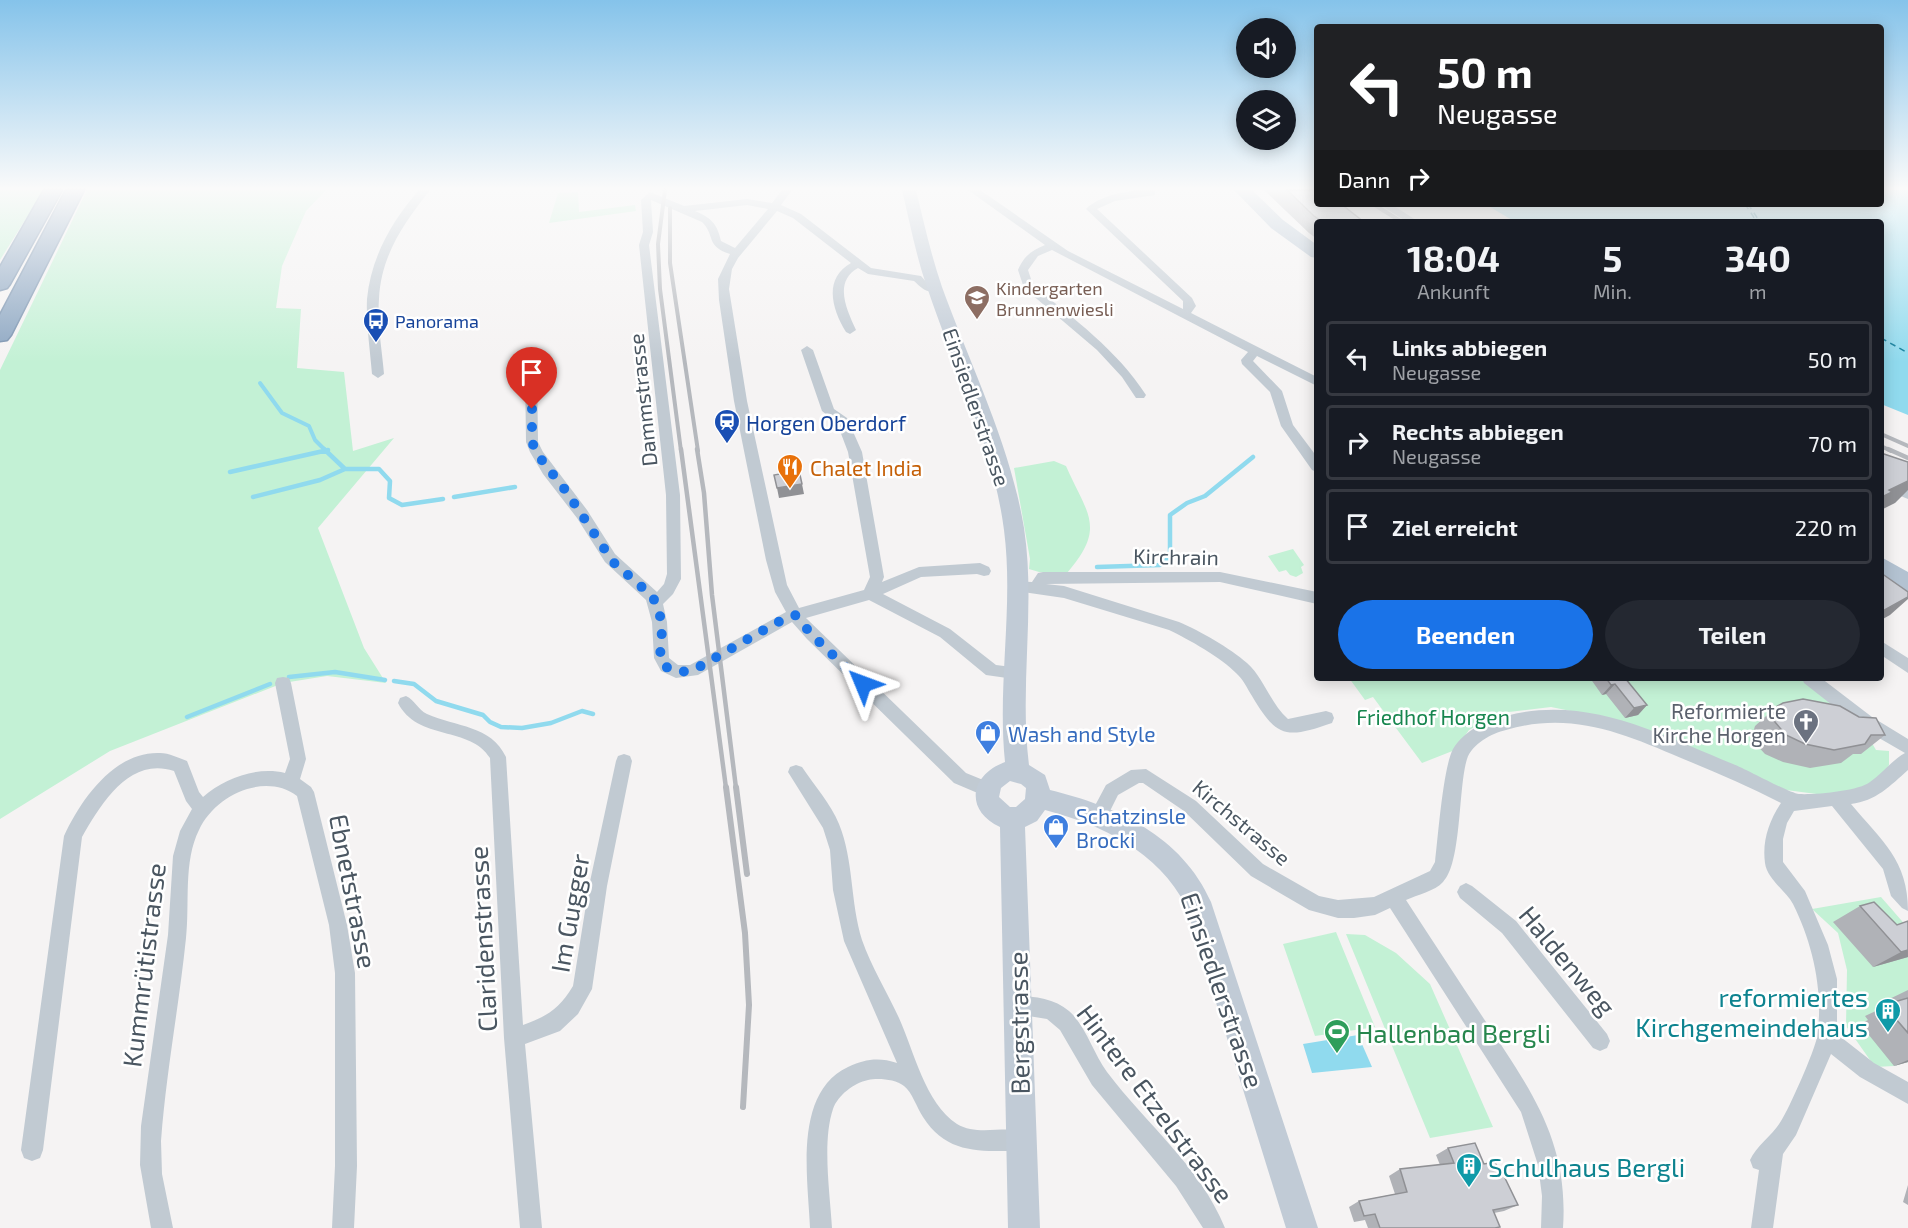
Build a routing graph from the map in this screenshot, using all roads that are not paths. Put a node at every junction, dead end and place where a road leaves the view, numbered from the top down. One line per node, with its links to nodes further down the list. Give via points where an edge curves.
1 (21, 247): 14 (highway)
2 (45, 247): 18 (highway)
3 (387, 247): 22 (street, via 378,268 373,316)
4 (644, 247): 37 (street, Dammstrasse, via 673,495 674,581)
5 (722, 247): 12 (street)
6 (741, 247): 12 (street)
7 (836, 247): 13 (street)
8 (924, 247): 15 (main road, Einsiedlerstrasse)
9 (1049, 247): 24 (street, via 1027,261 1023,270 1028,286 1101,347)
10 (1055, 247): 16 (street)
11 (1132, 247): 16 (street, via 1188,300 1190,306)
12 (737, 252): 38 (street, via 723,280 730,342 778,579)
13 (857, 264): 15 (street, via 877,274 917,278 924,287); 17 (street, via 843,272 836,286)
14 (0, 284)
15 (935, 287): 33 (main road, Einsiedlerstrasse, via 1002,466 1014,531)
16 (1185, 314): 20 (street)
17 (850, 330)
18 (0, 335)
19 (807, 350): 35 (street, via 828,411 842,421 855,452 877,577)
20 (1255, 351): 23 (street); 25 (street, via 1248,364 1276,391 1287,426)
21 (531, 367): 37 (street, via 532,442 537,454 613,562)
22 (378, 374)
23 (1314, 380)
24 (1140, 395)
25 (1314, 462)
26 (1884, 484): 27 (street)
27 (1908, 494)
28 (1884, 559): 31 (main road)
29 (1884, 568): 32 (main road)
30 (984, 571): 35 (street, via 929,570 909,574)
31 (1908, 573)
32 (1908, 583)
33 (1016, 585): 34 (street); 41 (main road, Einsiedlerstrasse)
34 (1038, 587): 36 (street, Kirchrain, via 1043,577 1220,577); 45 (street, via 1189,633 1241,667 1277,721 1287,726)
35 (870, 594): 38 (street); 41 (street, via 945,633 993,670)
36 (1314, 597)
37 (655, 602): 38 (street, via 661,620 660,657 664,666 677,672 698,668)
38 (795, 615): 52 (street, via 960,778)
39 (1884, 649): 40 (street)
40 (1908, 667)
41 (1014, 673): 49 (main road, Einsiedlerstrasse, via 1012,711)
42 (1814, 681): 46 (street, via 1866,722)
43 (283, 683): 51 (street, via 298,759)
44 (406, 703): 63 (street, Claridenstrasse, via 419,718 481,739 498,757)
45 (1326, 718)
46 (1904, 740)
47 (1908, 759): 54 (street, via 1870,792)
48 (624, 761): 63 (street, Im Gugger, via 582,989 571,1007 553,1024)
49 (1018, 771): 52 (main road, via 995,777); 53 (main road, via 1032,778)
50 (796, 772): 66 (street, via 831,825 839,850 842,890 853,940 903,1049)
51 (291, 781): 56 (street, Kummrütistrasse, via 272,777 248,781 225,791); 71 (street, Ebnetstrasse, via 305,792 311,812 338,925 345,974)
52 (987, 789): 58 (main road, via 992,808)
53 (1040, 798): 57 (main road, Einsiedlerstrasse); 58 (main road, via 1034,810)
54 (1836, 798): 55 (street); 61 (street, via 1891,865 1897,890)
55 (1796, 802): 60 (street, Kirchstrasse, via 1662,741 1594,719 1530,718 1490,727 1476,736 1459,757 1444,864 1436,877); 64 (street, via 1788,806 1779,821 1774,865 1799,897 1819,945 1827,979)
56 (202, 808): 69 (street, via 192,795 182,766 156,759 110,781 73,836); 70 (street, Kummrütistrasse, via 183,848 177,935 151,1113 152,1181)
57 (1098, 815): 60 (street, Kirchstrasse, via 1112,790 1137,775 1146,776 1190,806 1257,870 1316,904 1353,909); 76 (main road, Einsiedlerstrasse, via 1135,834 1164,856 1182,874 1198,902)
58 (1012, 818): 62 (main road, Bergstrasse)
59 (1466, 892): 65 (street, Haldenweg, via 1509,927)
60 (1394, 898): 77 (street, via 1536,1121 1552,1177)
61 (1908, 902)
62 (1017, 1006): 68 (main road, Bergstrasse); 75 (street, Hintere Etzelstrasse, via 1038,1007 1068,1024 1104,1083 1177,1169)
63 (514, 1038): 72 (street, Claridenstrasse)
64 (1827, 1039): 67 (street, via 1867,1070); 78 (street, via 1789,1128 1767,1155)
65 (1600, 1041)
66 (912, 1079): 68 (street, via 935,1119 947,1131 976,1140); 73 (street, via 882,1068 860,1072 842,1081 826,1100 820,1119)
67 (1908, 1094)
68 (1021, 1140): 74 (main road, Bergstrasse)
69 (32, 1150)
70 (162, 1228)
71 (343, 1228)
72 (531, 1228)
73 (820, 1228)
74 (1024, 1228)
75 (1214, 1228)
76 (1302, 1228)
77 (1552, 1228)
78 (1762, 1228)

